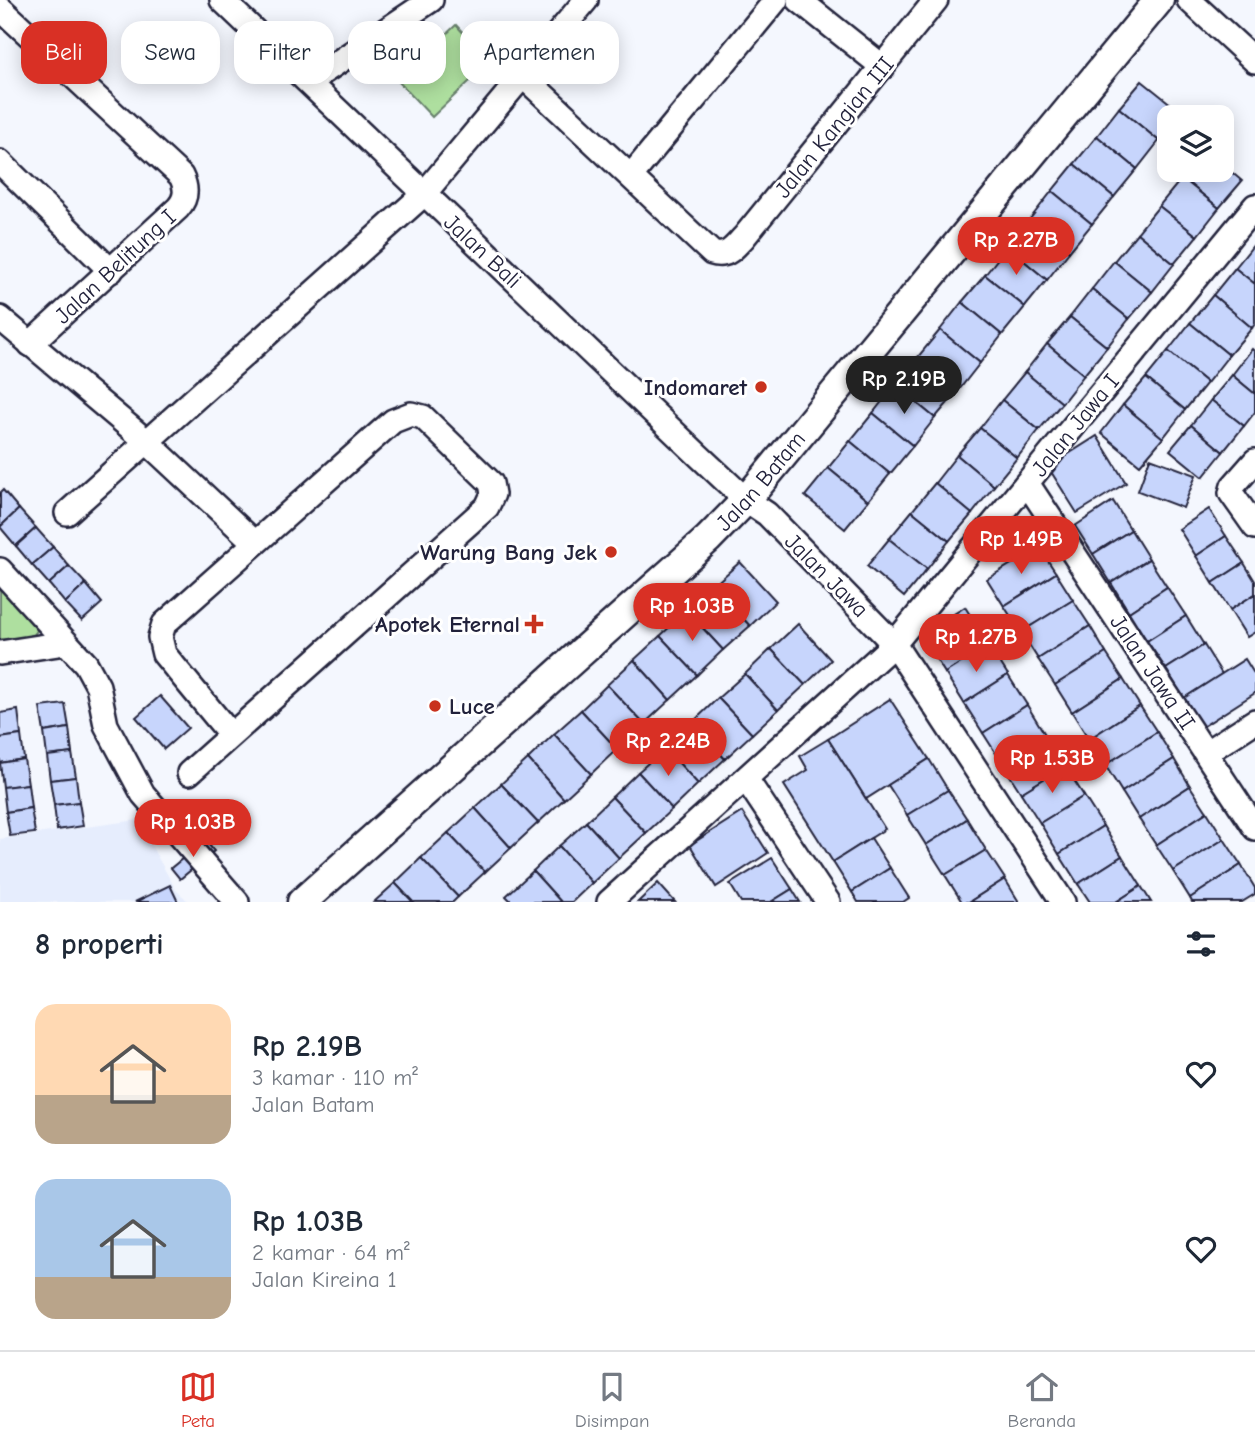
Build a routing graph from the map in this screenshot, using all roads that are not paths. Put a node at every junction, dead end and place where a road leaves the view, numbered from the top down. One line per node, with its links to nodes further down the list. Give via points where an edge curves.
1 (222, 0): 10 (street, Jalan Bali)
2 (431, 0): 13 (street)
3 (586, 0): 11 (street)
4 (776, 0): 19 (street)
5 (799, 0): 14 (street)
6 (936, 0): 14 (street, Jalan Kangian III)
7 (1159, 0): 28 (street, Jalan Batam)
8 (1189, 0): 12 (street)
9 (0, 8): 22 (street, Jalan Belitung I, via 184,183 184,201)
10 (245, 21)
11 (569, 21)
12 (1255, 61)
13 (334, 65)
14 (883, 67): 19 (street, Jalan Kangian III, via 729,253 712,253)
15 (313, 84): 20 (street, Jalan Bali)
16 (516, 84): 20 (street)
17 (532, 84): 19 (street)
18 (0, 162): 22 (street)
19 (631, 176)
20 (424, 195): 25 (street); 28 (street, Jalan Bali)
21 (1255, 206): 27 (street, Jalan Jawa I)
22 (111, 271): 24 (street, Jalan Belitung I)
23 (0, 318): 24 (street)
24 (30, 344): 25 (street)
25 (145, 440): 29 (street); 31 (street)
26 (1255, 461): 30 (street, via 1231,493)
27 (1027, 483): 34 (street, Jalan Jawa I); 38 (street, Jalan Jawa II)
28 (746, 500): 34 (street, Jalan Jawa, via 767,514); 42 (street, Jalan Batam)
29 (67, 513)
30 (1255, 527)
31 (255, 543): 37 (street, via 164,624 160,637 164,654); 37 (street, via 402,416 423,417 491,483 488,507)
32 (0, 570): 33 (street)
33 (65, 643): 35 (street); 43 (street, via 86,664 98,686 106,725 143,794)
34 (894, 644): 40 (street, Jalan Jawa I); 46 (street, Jalan Jawa)
35 (0, 653)
36 (1255, 721): 38 (street)
37 (231, 735): 39 (street)
38 (1206, 752): 41 (street, Jalan Jawa II)
39 (190, 772)
40 (746, 779): 44 (street, Jalan Jawa I); 45 (street)
41 (1255, 828)
42 (309, 900)
43 (237, 902)
44 (609, 902)
45 (828, 902)
46 (1063, 902)

